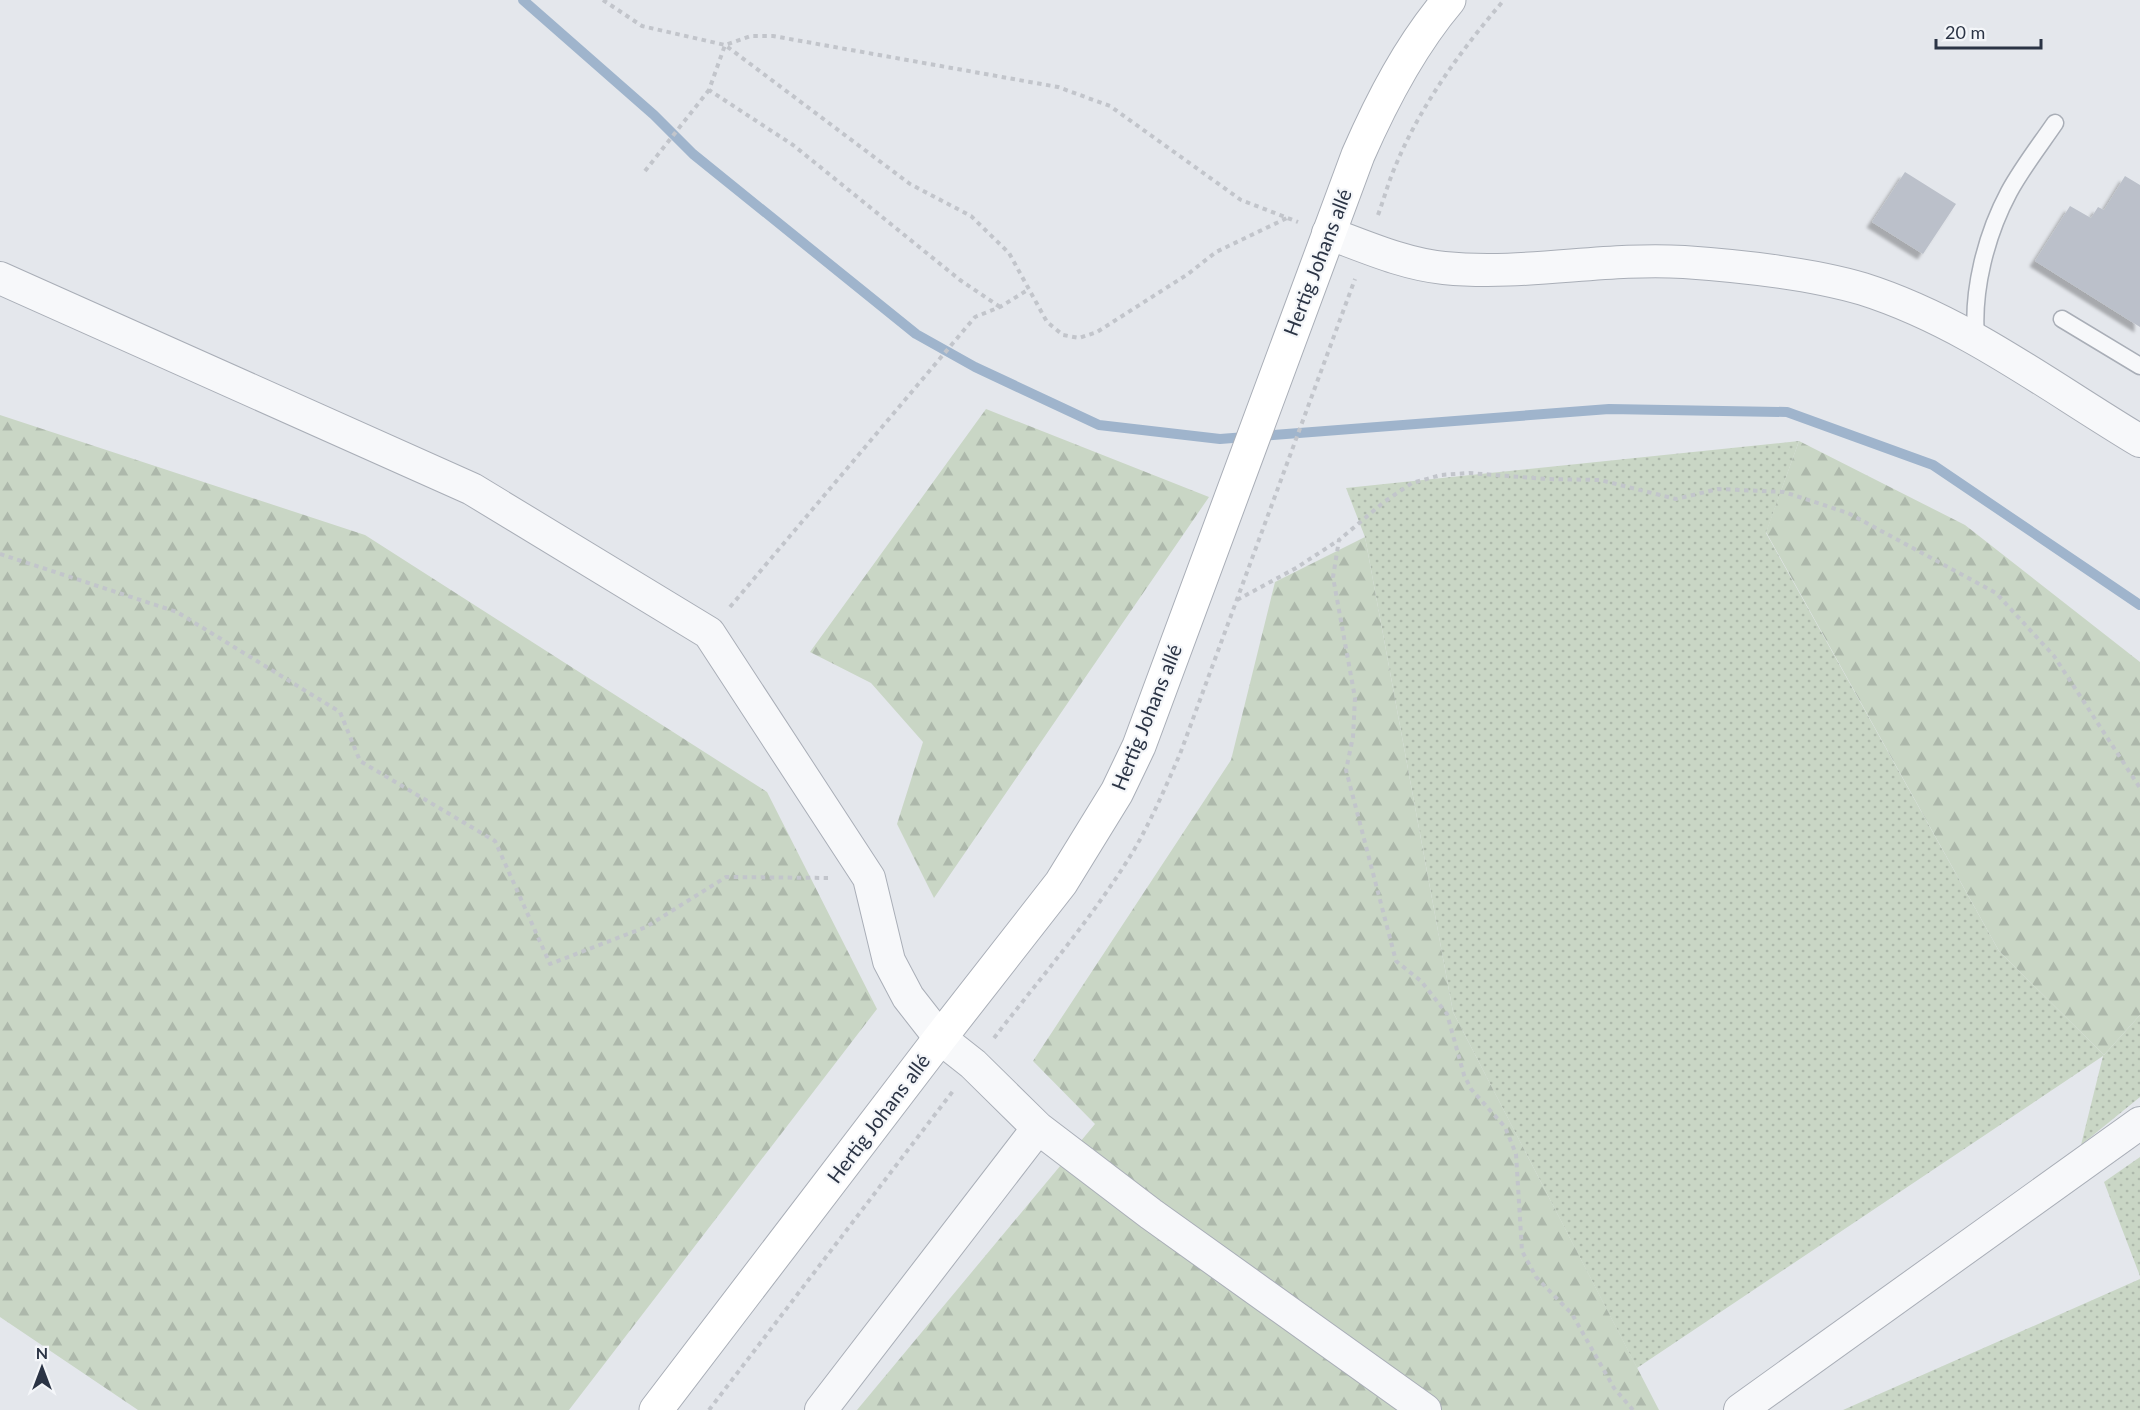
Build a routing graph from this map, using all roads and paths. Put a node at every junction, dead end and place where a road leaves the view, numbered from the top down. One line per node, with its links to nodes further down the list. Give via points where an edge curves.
1 (603, 0): 4 (path, via 642,26)
2 (1449, 0): 9 (street, Hertig Johans allé, via 1411,53 1377,111)
3 (1504, 0): 10 (path, via 1449,70 1418,122 1395,166)
4 (725, 45): 5 (path); 8 (path, via 752,36 773,36 1058,87 1110,106 1241,200); 12 (path, via 910,184 970,216 1009,253)
5 (709, 90): 7 (path); 13 (path, via 793,145)
6 (2055, 123): 15 (lane, via 2009,192 1989,239 1976,300)
7 (645, 171)
8 (1287, 218): 9 (path); 12 (path, via 1216,252 1097,332 1078,338 1063,335 1047,322)
9 (1328, 234): 10 (street); 25 (street, Hertig Johans allé, via 1139,746 1117,792 1061,883)
10 (1367, 248): 15 (street, via 1443,268 1488,271 1627,261 1735,266 1862,289 1905,304); 18 (path)
11 (0, 278): 22 (street, via 472,489)
12 (1029, 289): 13 (path)
13 (1000, 307): 22 (path, via 975,317)
14 (2062, 319): 16 (lane)
15 (1976, 338): 17 (street)
16 (2140, 366)
17 (2140, 441)
18 (1267, 519)
19 (1339, 540): 21 (path); 23 (path, via 1412,483 1441,475 1600,480 1676,499 1718,489 1784,492 1848,513 1996,594 2054,656); 31 (path, via 1333,577 1355,698 1347,770 1396,961 1420,981 1446,1014 1471,1089 1505,1126 1516,1154 1522,1251 1536,1277 1572,1314 1614,1388)
20 (0, 554): 24 (path, via 177,612 340,712 360,761 495,841 550,964 646,927 726,877)
21 (1237, 600)
22 (709, 633): 24 (street)
23 (2140, 788)
24 (869, 878): 25 (street, via 889,961 908,997)
25 (940, 1038): 27 (street, via 973,1064); 28 (street, Hertig Johans allé)
26 (2140, 1123): 32 (street)
27 (1038, 1128): 29 (street); 30 (street, via 1151,1215)
28 (656, 1410)
29 (821, 1410)
30 (1425, 1410)
31 (1633, 1410)
32 (1740, 1410)

